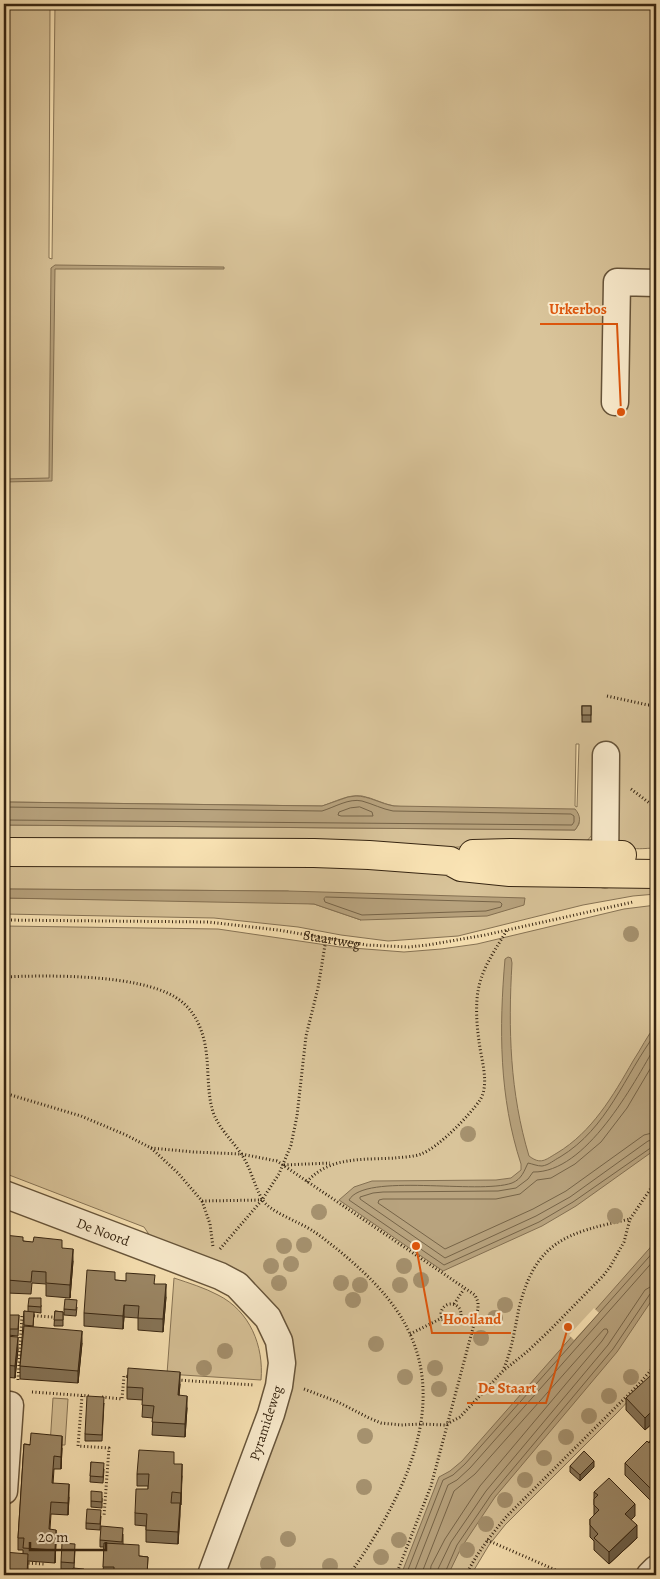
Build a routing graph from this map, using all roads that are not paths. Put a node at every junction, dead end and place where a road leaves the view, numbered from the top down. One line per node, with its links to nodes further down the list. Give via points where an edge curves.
1 (656, 283): 2 (street, via 617,282)
2 (615, 402)
3 (606, 755): 6 (street)
4 (4, 852): 6 (main road, via 333,854 450,861 461,868 510,872)
5 (656, 855): 6 (main road)
6 (605, 864): 7 (main road)
7 (656, 874)
8 (4, 1194): 9 (street, De Noord)
9 (210, 1261): 13 (street, Pyramideweg, via 268,1318 279,1341 282,1362 271,1414)
10 (4, 1404): 11 (street, via 10,1404)
11 (4, 1491)
12 (656, 1569): 14 (street)
13 (211, 1575)
14 (650, 1575)

